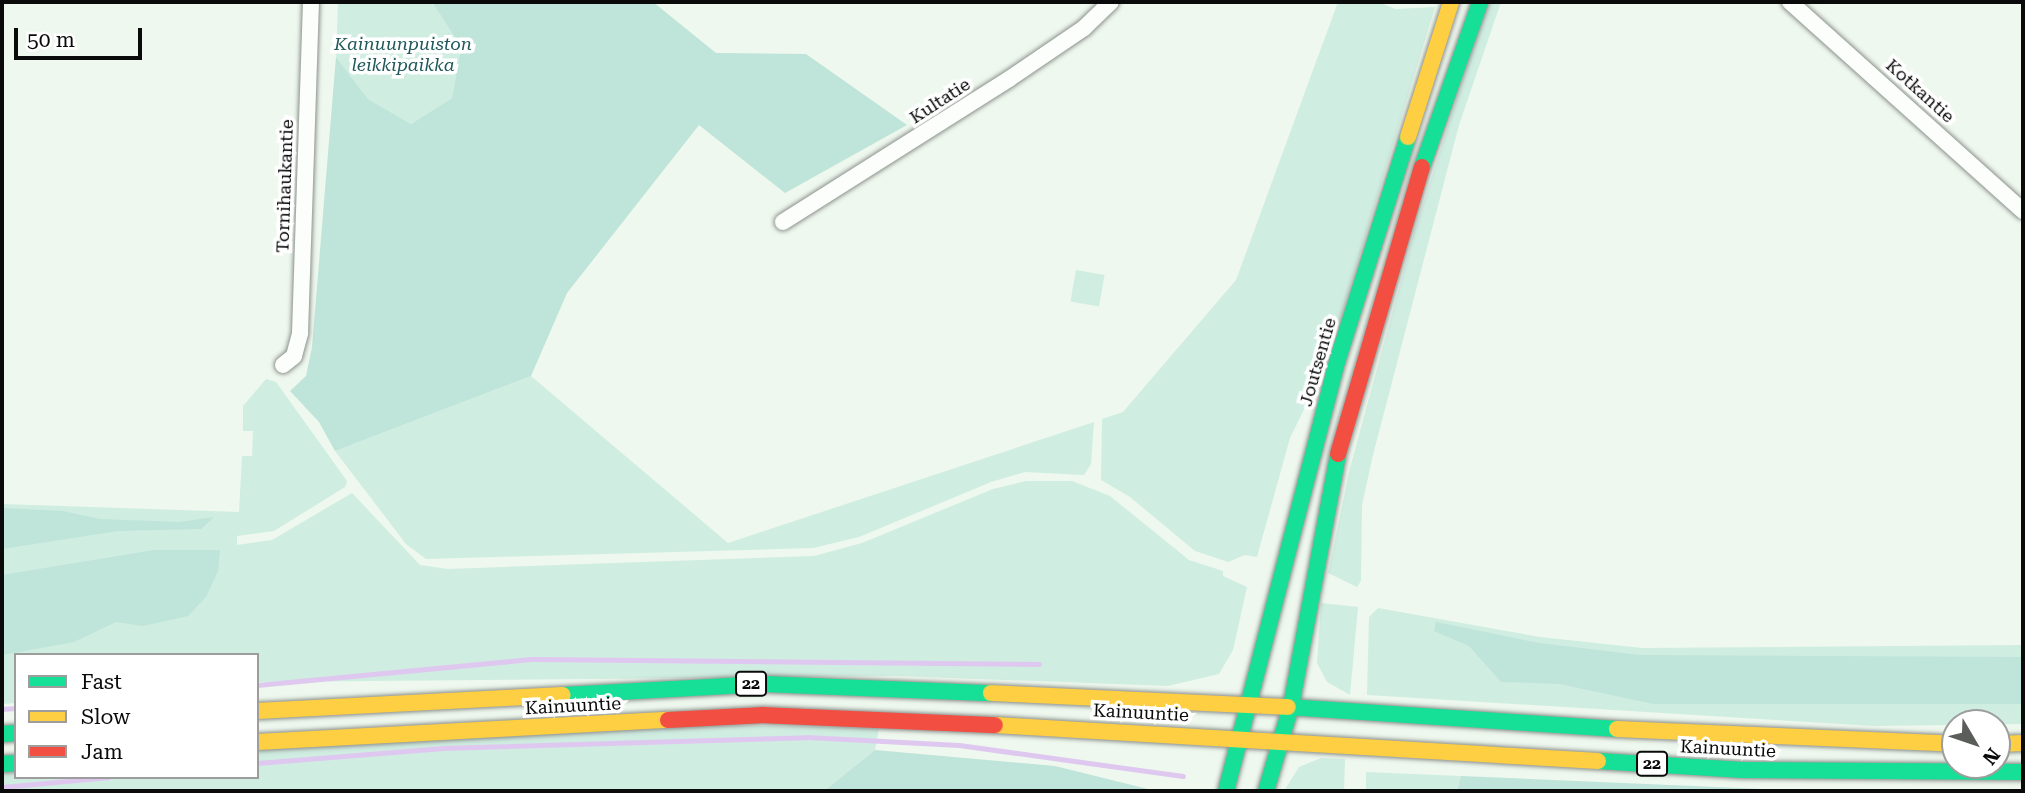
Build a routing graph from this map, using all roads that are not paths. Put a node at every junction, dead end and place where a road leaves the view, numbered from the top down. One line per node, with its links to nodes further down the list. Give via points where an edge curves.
1 (311, 2): 8 (street, Tornihaukantie, via 300,333 294,356)
2 (1111, 2): 7 (street, Kultatie, via 1084,28 1009,79)
3 (1451, 2): 9 (main road, Joutsentie, via 1337,362)
4 (1480, 2): 10 (main road, via 1419,177 1336,462)
5 (1790, 2): 6 (street, Kotkantie)
6 (2023, 211)
7 (783, 222)
8 (283, 365)
9 (1246, 704): 10 (main road, Kainuuntie / 22); 11 (main road, Kainuuntie / 22, via 763,684); 12 (main road, Joutsentie)
10 (1291, 706): 13 (main road); 15 (main road, Kainuuntie / 22, via 1756,738)
11 (259, 710)
12 (1237, 737): 13 (main road, Kainuuntie / 22); 14 (main road, Kainuuntie / 22, via 763,715); 17 (main road, Joutsentie)
13 (1282, 740): 16 (main road, Kainuuntie / 22, via 1743,771); 18 (main road)
14 (259, 742)
15 (1941, 744)
16 (2023, 772)
17 (1226, 791)
18 (1266, 791)

